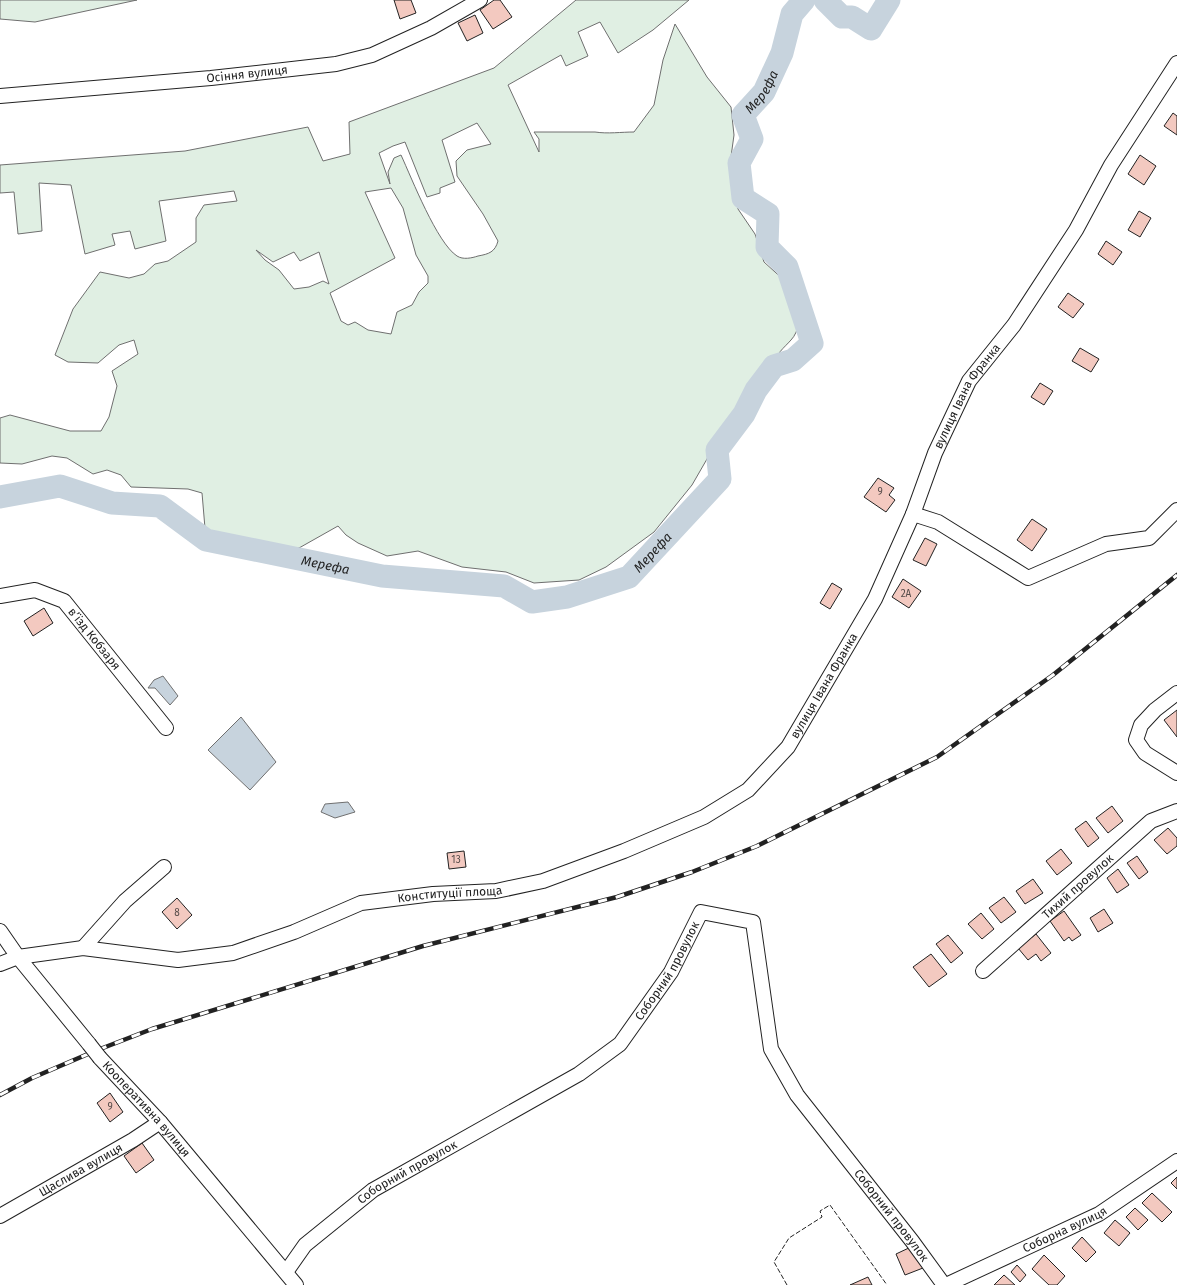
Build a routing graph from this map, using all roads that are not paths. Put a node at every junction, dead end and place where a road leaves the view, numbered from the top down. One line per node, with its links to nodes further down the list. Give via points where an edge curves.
1 (480, 0): 3 (street, Осіння вулиця, via 431,28 372,55 336,64 211,78)
2 (1177, 62): 5 (street, вулиця Івана Франка, via 1111,165 1076,230 1014,325 969,381 936,453)
3 (0, 96)
4 (1177, 510): 5 (street, via 1149,538 1106,544 1028,578 938,522)
5 (914, 514): 9 (street, вулиця Івана Франка, via 875,598)
6 (0, 596): 8 (street, в’їзд Кобзаря, via 35,590 64,601)
7 (1177, 693): 10 (street, via 1141,725 1136,740 1145,753)
8 (166, 728)
9 (788, 747): 14 (street, Конституції площа, via 748,790 704,817 624,851 543,881 496,890 433,894 361,903 294,932 233,953 178,960)
10 (1177, 773)
11 (1177, 811): 17 (street, Тихий провулок, via 1151,822)
12 (164, 867): 14 (street, via 125,902)
13 (0, 931): 15 (street, Кооперативна вулиця)
14 (83, 948): 15 (street, Конституції площа)
15 (18, 957): 16 (street, Конституції площа); 18 (street, Кооперативна вулиця, bridge, via 100,1058)
16 (0, 964)
17 (983, 971)
18 (160, 1122): 20 (street, Щаслива вулиця); 21 (street, Кооперативна вулиця)
19 (1177, 1161): 23 (street, Соборна вулиця, via 1099,1214)
20 (0, 1216)
21 (286, 1272): 22 (street, Кооперативна вулиця); 23 (street, Соборний провулок, via 305,1245 373,1190 579,1074 620,1044 670,972 701,912 754,922 771,1049 797,1095)
22 (296, 1285)
23 (945, 1285)

